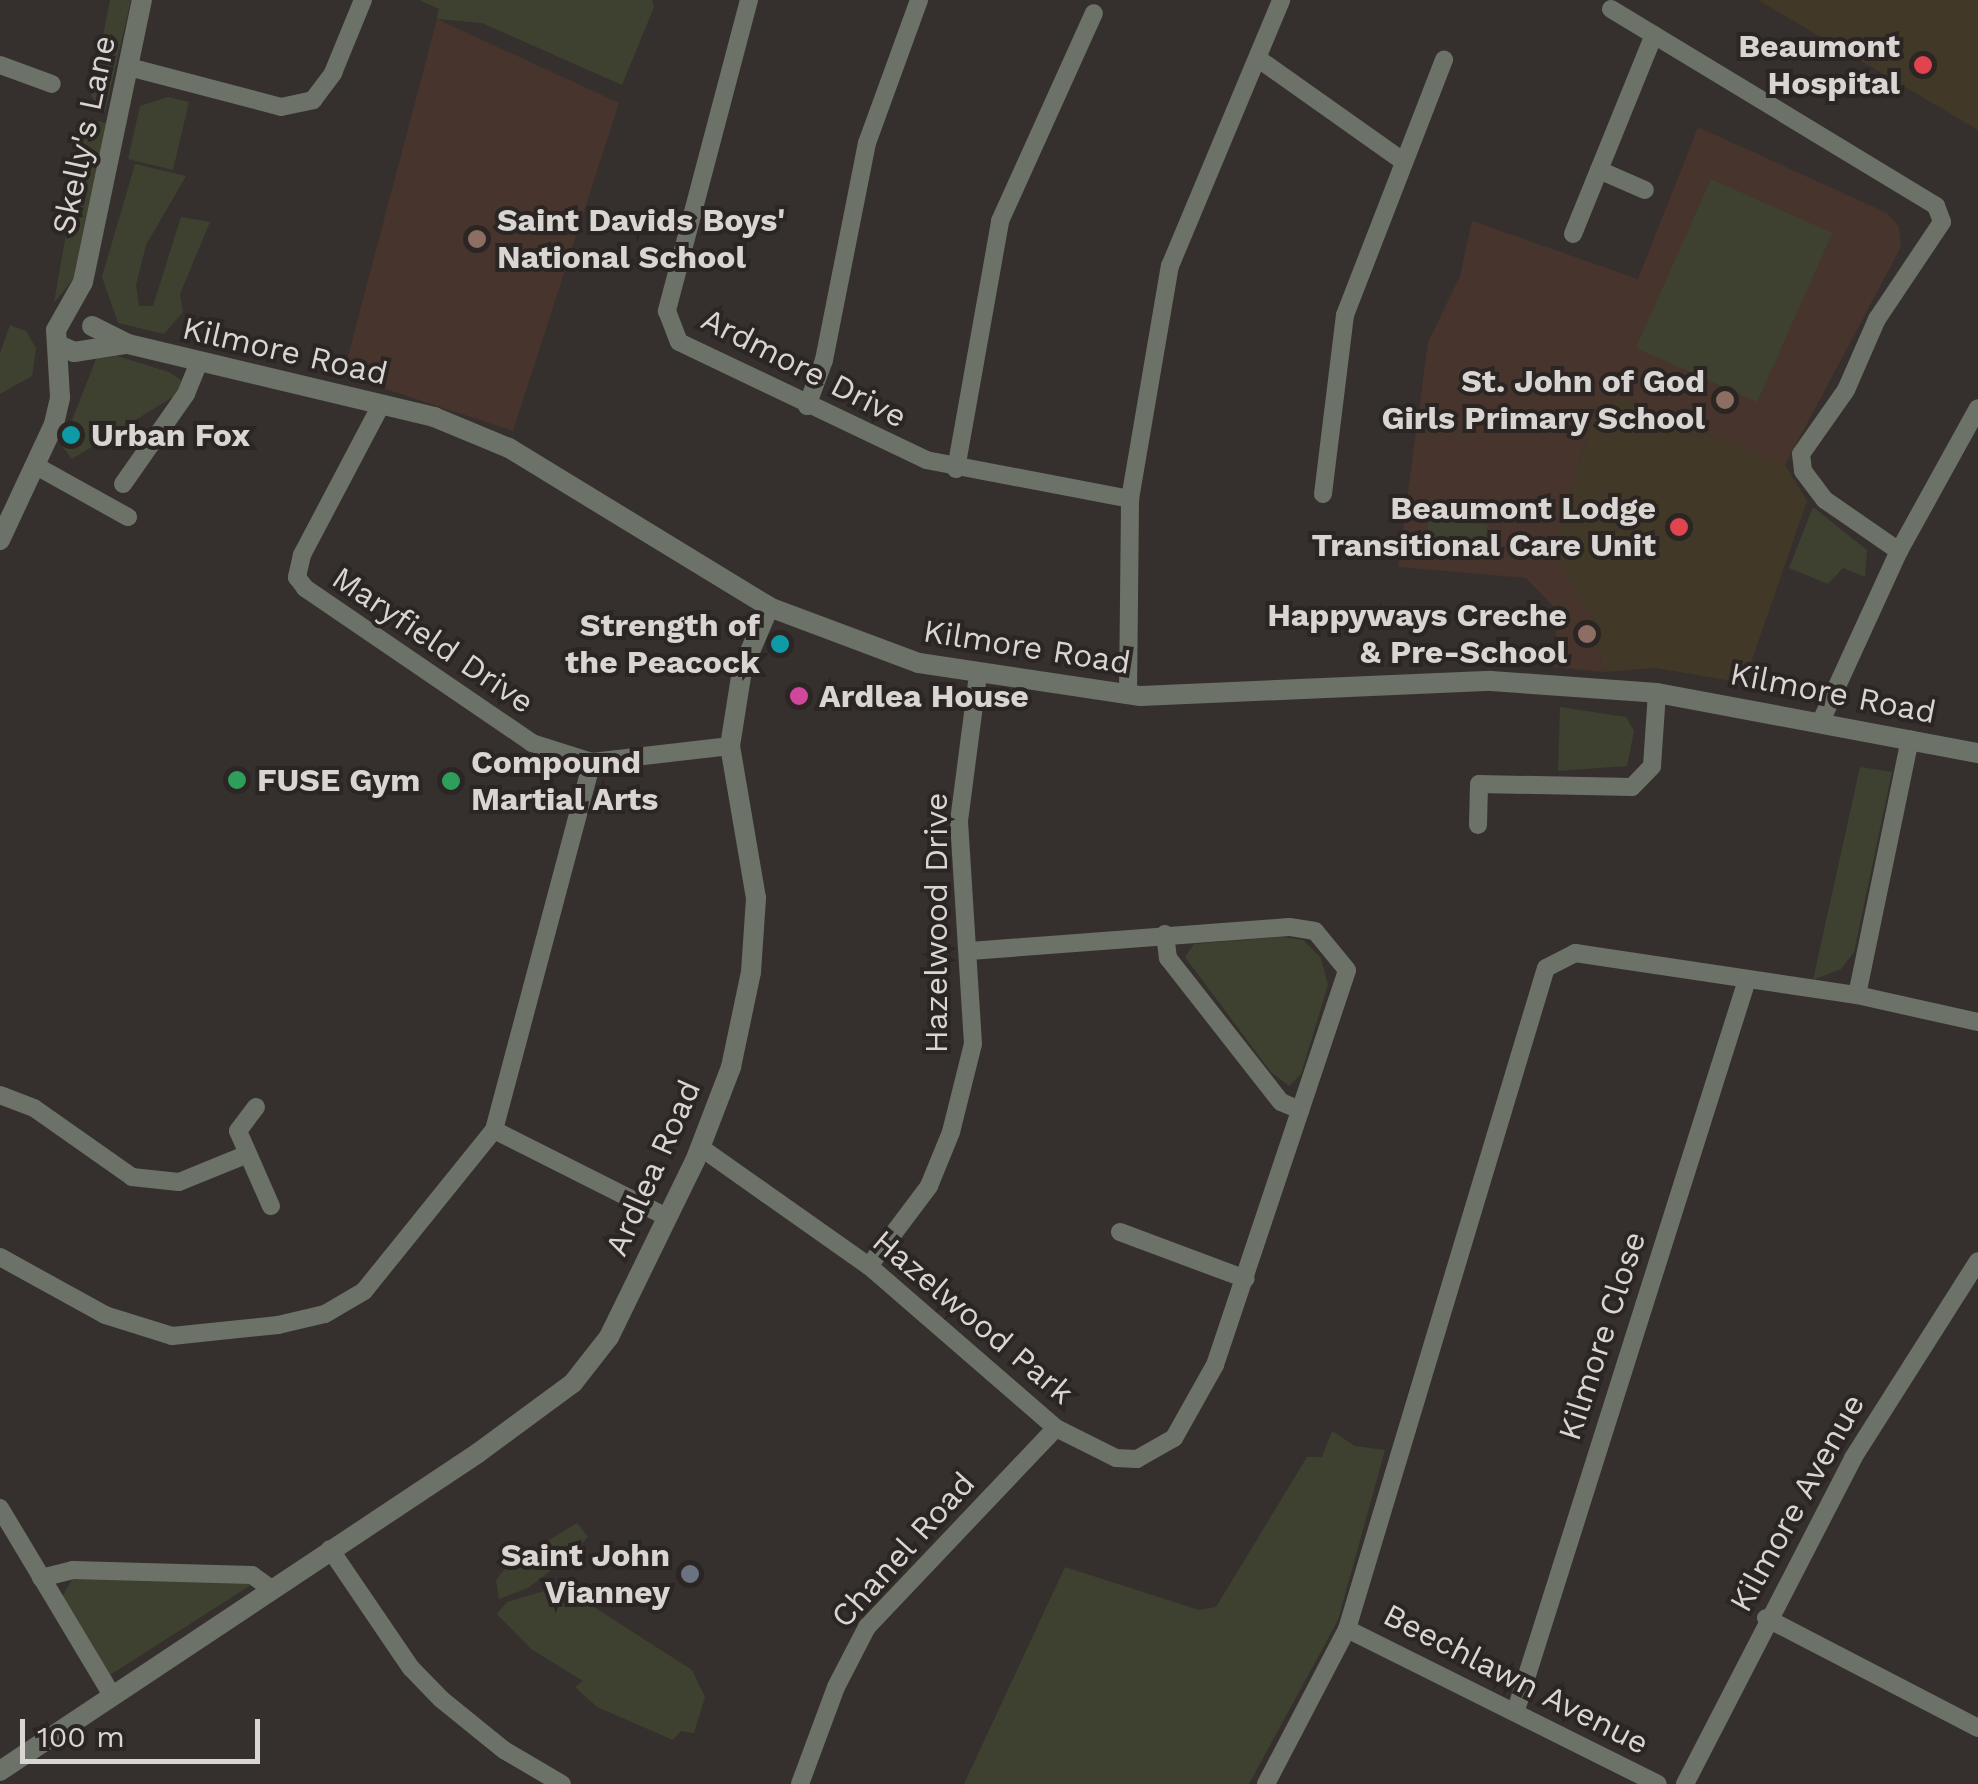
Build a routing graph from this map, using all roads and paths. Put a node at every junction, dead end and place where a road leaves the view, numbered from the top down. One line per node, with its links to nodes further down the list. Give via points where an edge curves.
1 (142, 0): 12 (street, Skelly's Lane)
2 (363, 0): 12 (street, via 333,74 313,100 281,107)
3 (749, 0): 25 (street, Ardmore Drive, via 666,310 679,342)
4 (920, 0): 25 (street, via 867,143 824,360)
5 (1282, 0): 9 (street)
6 (1611, 9): 8 (street)
7 (1094, 13): 28 (street, via 1000,221)
8 (1654, 35): 15 (street); 34 (street, via 1936,206 1942,222 1877,318 1846,390 1802,454 1803,471 1825,500)
9 (1260, 60): 14 (street); 31 (street, via 1179,232)
10 (1444, 60): 14 (street)
11 (0, 65): 13 (street)
12 (129, 67): 18 (street, Skelly's Lane)
13 (52, 84)
14 (1404, 162): 30 (street, via 1344,315)
15 (1599, 170): 16 (street); 17 (street)
16 (1645, 190)
17 (1573, 234)
18 (83, 282): 19 (street, Skelly's Lane); 20 (street, Skelly's Lane)
19 (68, 316): 20 (street, Kilmore Road); 22 (street, Skelly's Lane, via 56,330)
20 (91, 324): 21 (street, Kilmore Road); 22 (street)
21 (128, 344): 22 (street, Kilmore Road); 23 (street, Kilmore Road)
22 (76, 348): 27 (street)
23 (198, 361): 24 (street, Kilmore Road); 29 (street, via 186,394)
24 (381, 405): 35 (street, Kilmore Road, via 509,448); 43 (street, Maryfield Drive, via 302,554 300,583 532,743)
25 (807, 406): 28 (street, Ardmore Drive)
26 (1978, 408): 34 (street)
27 (38, 467): 32 (street); 33 (street)
28 (956, 469): 31 (street, Ardmore Drive)
29 (124, 484)
30 (1323, 494)
31 (1130, 499): 38 (street)
32 (128, 518)
33 (0, 540)
34 (1899, 552): 39 (street)
35 (770, 607): 36 (street, Kilmore Road, via 919,663); 41 (street, Ardlea Road, via 742,670)
36 (978, 675): 38 (street, Kilmore Road); 46 (street, Hazelwood Drive, via 960,822)
37 (1657, 692): 38 (street, Kilmore Road, via 1491,681); 39 (street, Kilmore Road); 44 (street, via 1652,766 1632,787 1478,784)
38 (1128, 696)
39 (1822, 719): 40 (street, Kilmore Road)
40 (1910, 739): 42 (street, Kilmore Road); 48 (street)
41 (730, 746): 43 (street, Maryfield Drive); 54 (street, Ardlea Road, via 756,898 751,972 731,1067)
42 (1978, 752)
43 (592, 762): 53 (street)
44 (1478, 825)
45 (1165, 934): 46 (street, Hazelwood Park); 52 (street, via 1168,958 1281,1102); 52 (street, Hazelwood Park, via 1289,927 1315,930 1334,951 1347,970 1344,993)
46 (970, 952): 61 (street, Hazelwood Drive, via 973,1044 951,1132 929,1186)
47 (1748, 980): 48 (street); 69 (street, via 1575,954 1546,968); 71 (street, Kilmore Close)
48 (1857, 995): 49 (street)
49 (1978, 1022)
50 (0, 1095): 55 (street, via 34,1108 132,1177 179,1182)
51 (256, 1107): 55 (street, via 238,1131)
52 (1300, 1110): 62 (street, Hazelwood Park)
53 (494, 1130): 57 (street); 59 (street, via 364,1291 326,1314 224,1334 172,1336 105,1315)
54 (700, 1147): 57 (street, Ardlea Road); 61 (street, Hazelwood Park)
55 (248, 1154): 56 (street)
56 (271, 1206)
57 (667, 1217): 65 (street, Ardlea Road, via 608,1337 573,1382)
58 (1120, 1232): 62 (street)
59 (0, 1257)
60 (1978, 1261): 68 (street, Kilmore Avenue, via 1853,1458)
61 (869, 1266): 63 (street, Hazelwood Park)
62 (1246, 1279): 63 (street, Hazelwood Park, via 1215,1365 1174,1438 1137,1459 1116,1458)
63 (1056, 1428): 75 (street, Chanel Road, via 867,1627 836,1686)
64 (0, 1508): 66 (street)
65 (330, 1549): 67 (street, Ardlea Road); 74 (street, via 411,1668 441,1699 504,1750)
66 (41, 1578): 67 (street, via 73,1570 252,1575); 70 (street)
67 (271, 1589): 70 (street, Ardlea Road)
68 (1766, 1618): 72 (street); 78 (street, Kilmore Avenue)
69 (1347, 1629): 71 (street, Beechlawn Avenue); 76 (street)
70 (112, 1695): 73 (street, Ardlea Road)
71 (1516, 1710): 77 (street, Beechlawn Avenue)
72 (1978, 1728)
73 (0, 1771)
74 (562, 1784)
75 (800, 1784)
76 (1266, 1784)
77 (1658, 1784)
78 (1685, 1784)

